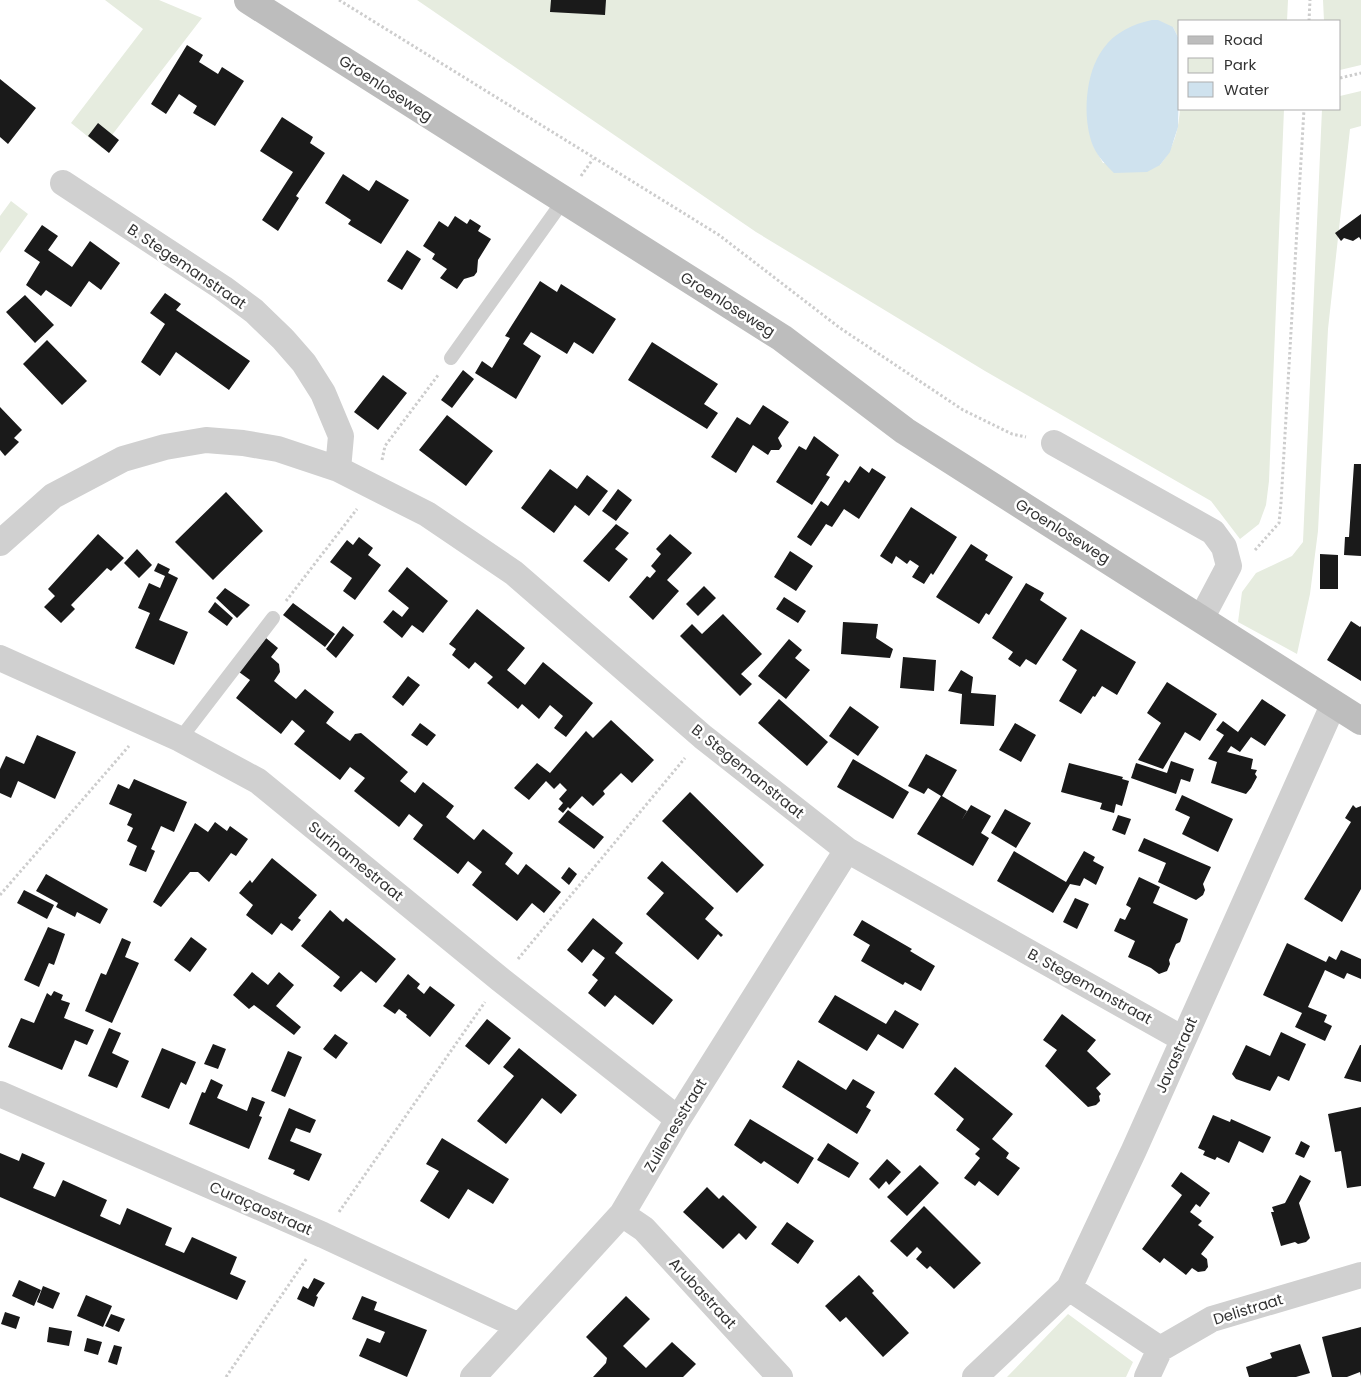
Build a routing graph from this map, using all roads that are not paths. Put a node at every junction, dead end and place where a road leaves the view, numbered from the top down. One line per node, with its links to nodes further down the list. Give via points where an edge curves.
1 (248, 0): 3 (main road, Groenloseweg)
2 (63, 183): 6 (street, B. Stegemanstraat, via 223,288 282,339 304,363 323,393 341,436)
3 (563, 201): 4 (lane); 9 (main road, Groenloseweg, via 782,338 905,431)
4 (451, 358)
5 (1054, 443): 9 (street, via 1213,532 1224,548 1229,566)
6 (338, 470): 7 (street, B. Stegemanstraat, via 278,449 243,443 206,440 165,447 123,459 53,496); 14 (street, B. Stegemanstraat, via 427,514 514,573 703,736)
7 (0, 542)
8 (273, 618): 13 (lane)
9 (1201, 618): 11 (main road, Groenloseweg)
10 (0, 658): 13 (street, Surinamestraat)
11 (1334, 703): 12 (main road, Groenloseweg); 15 (street, Javastraat)
12 (1361, 721)
13 (180, 739): 17 (street, Surinamestraat, via 258,781 501,980)
14 (847, 850): 15 (street, B. Stegemanstraat); 17 (street, Zuilenesstraat)
15 (1183, 1039): 20 (street, Javastraat)
16 (0, 1094): 21 (street, Curaçaostraat, via 323,1235)
17 (678, 1119): 18 (street, Zuilenesstraat)
18 (622, 1214): 21 (street, Zuilenesstraat); 24 (street, Arubastraat, via 644,1229)
19 (1361, 1275): 22 (street, Delistraat, via 1212,1318)
20 (1069, 1288): 22 (street); 25 (street, Javastraat)
21 (519, 1326): 23 (street, Zuilenesstraat)
22 (1160, 1349): 26 (street)
23 (473, 1377)
24 (780, 1377)
25 (975, 1377)
26 (1148, 1377)

